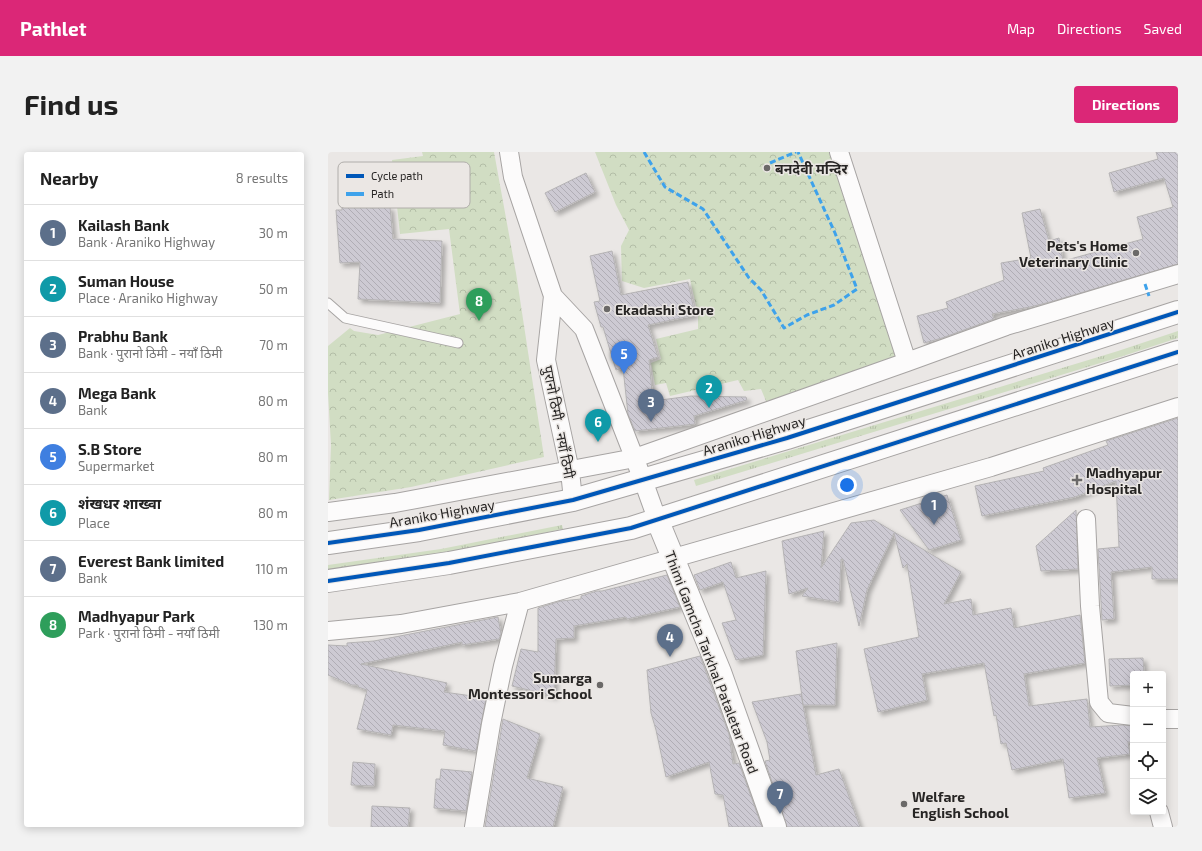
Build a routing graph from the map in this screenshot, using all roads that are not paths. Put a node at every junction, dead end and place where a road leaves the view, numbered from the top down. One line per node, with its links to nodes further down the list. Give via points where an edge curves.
1 (509, 152): 4 (street, पुरानो ठिमी - नयाँ ठिमी, via 513,178)
2 (839, 152): 9 (street)
3 (1178, 274): 9 (street, via 1006,326)
4 (553, 296): 11 (street, पुरानो ठिमी - नयाँ ठिमी, via 584,329); 12 (street, पुरानो ठिमी - नयाँ ठिमी, via 546,360)
5 (328, 303): 7 (lane, via 345,318)
6 (1178, 312): 13 (main road, Araniko Highway, via 787,438)
7 (458, 343)
8 (1178, 352): 16 (main road)
9 (907, 362): 11 (street)
10 (1178, 407): 19 (street, via 991,467)
11 (635, 458): 12 (street); 13 (street, पुरानो ठिमी - नयाँ ठिमी)
12 (570, 471): 14 (street, पुरानो ठिमी - नयाँ ठिमी); 15 (street, via 395,503)
13 (644, 480): 14 (main road, Araniko Highway); 16 (street, पुरानो ठिमी - नयाँ ठिमी)
14 (572, 500): 18 (main road, Araniko Highway, via 419,530)
15 (328, 512)
16 (657, 519): 19 (main road, Thimi Gamcha Tarkhal Pataletar Road); 20 (main road, via 631,528 449,563)
17 (1086, 519): 23 (street, via 1090,606 1099,702 1108,713)
18 (328, 543)
19 (672, 558): 21 (street); 28 (main road, Thimi Gamcha Tarkhal Pataletar Road, via 720,672)
20 (328, 582)
21 (520, 602): 22 (street, via 401,624); 27 (street, via 491,724)
22 (328, 631)
23 (1130, 716)
24 (1166, 719): 25 (street)
25 (1178, 719)
26 (1160, 815): 29 (street)
27 (474, 827)
28 (774, 827)
29 (1163, 827)

